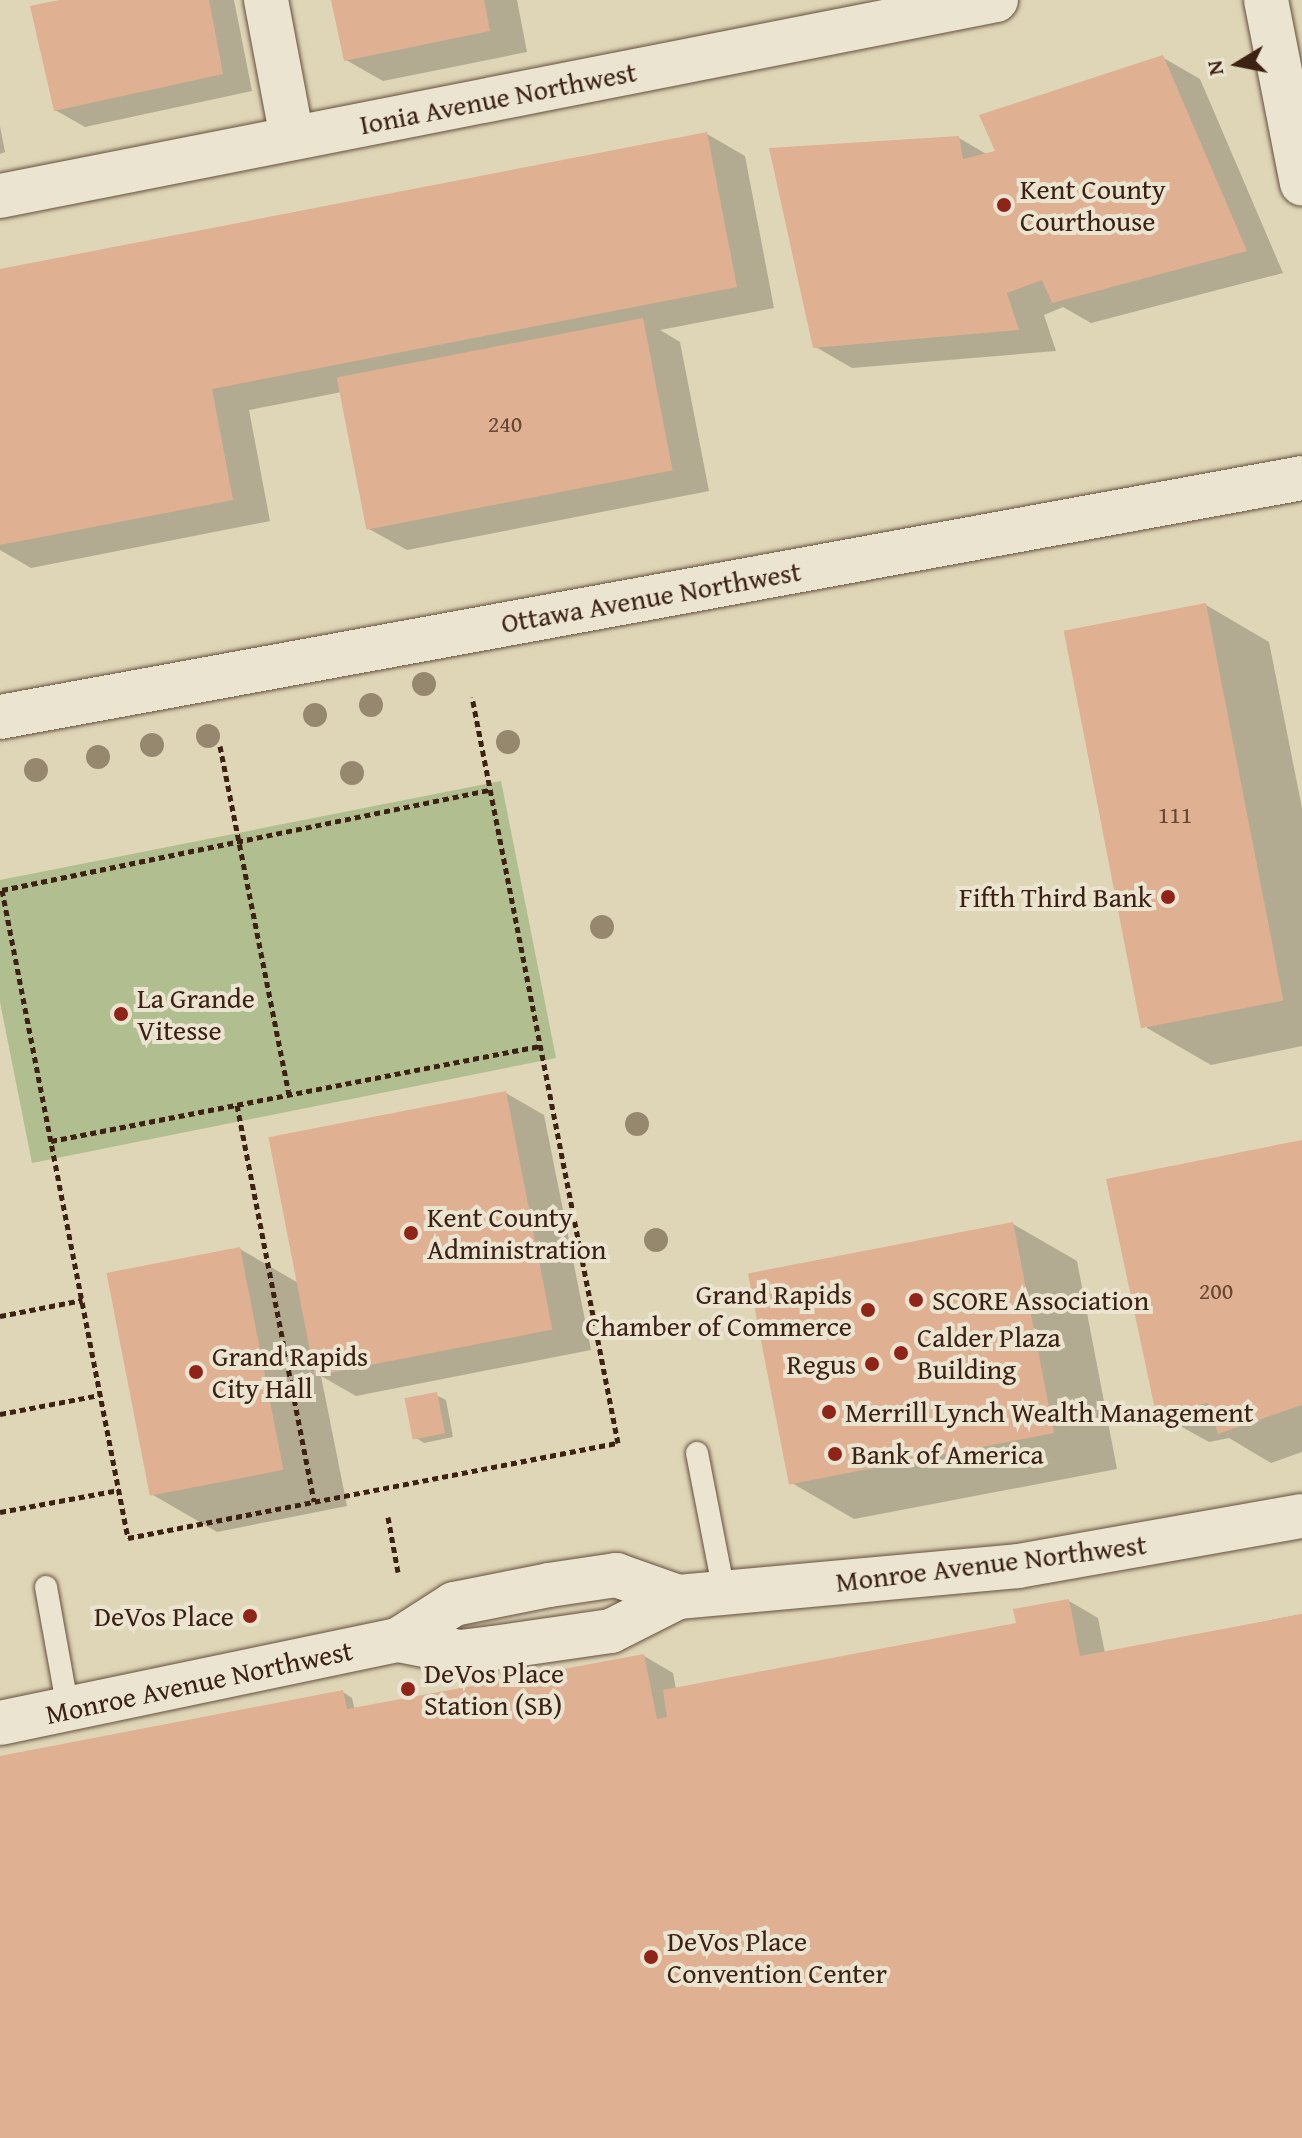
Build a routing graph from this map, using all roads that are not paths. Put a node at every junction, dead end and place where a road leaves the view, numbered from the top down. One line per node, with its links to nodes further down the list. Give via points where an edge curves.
1 (266, 0): 4 (street)
2 (996, 0): 4 (street, Ionia Avenue Northwest)
3 (1266, 0): 5 (street)
4 (292, 138): 6 (street, Ionia Avenue Northwest)
5 (1302, 184)
6 (0, 196)
7 (1302, 478): 8 (street, Ottawa Avenue Northwest)
8 (0, 717)
9 (697, 1453): 12 (lane)
10 (1302, 1516): 12 (street, Monroe Avenue Northwest, via 1018,1566)
11 (46, 1587): 13 (lane)
12 (724, 1592): 13 (street, Monroe Avenue Northwest, via 678,1597 611,1631 460,1652 398,1640)
13 (68, 1709): 14 (street, Monroe Avenue Northwest)
14 (0, 1723)

